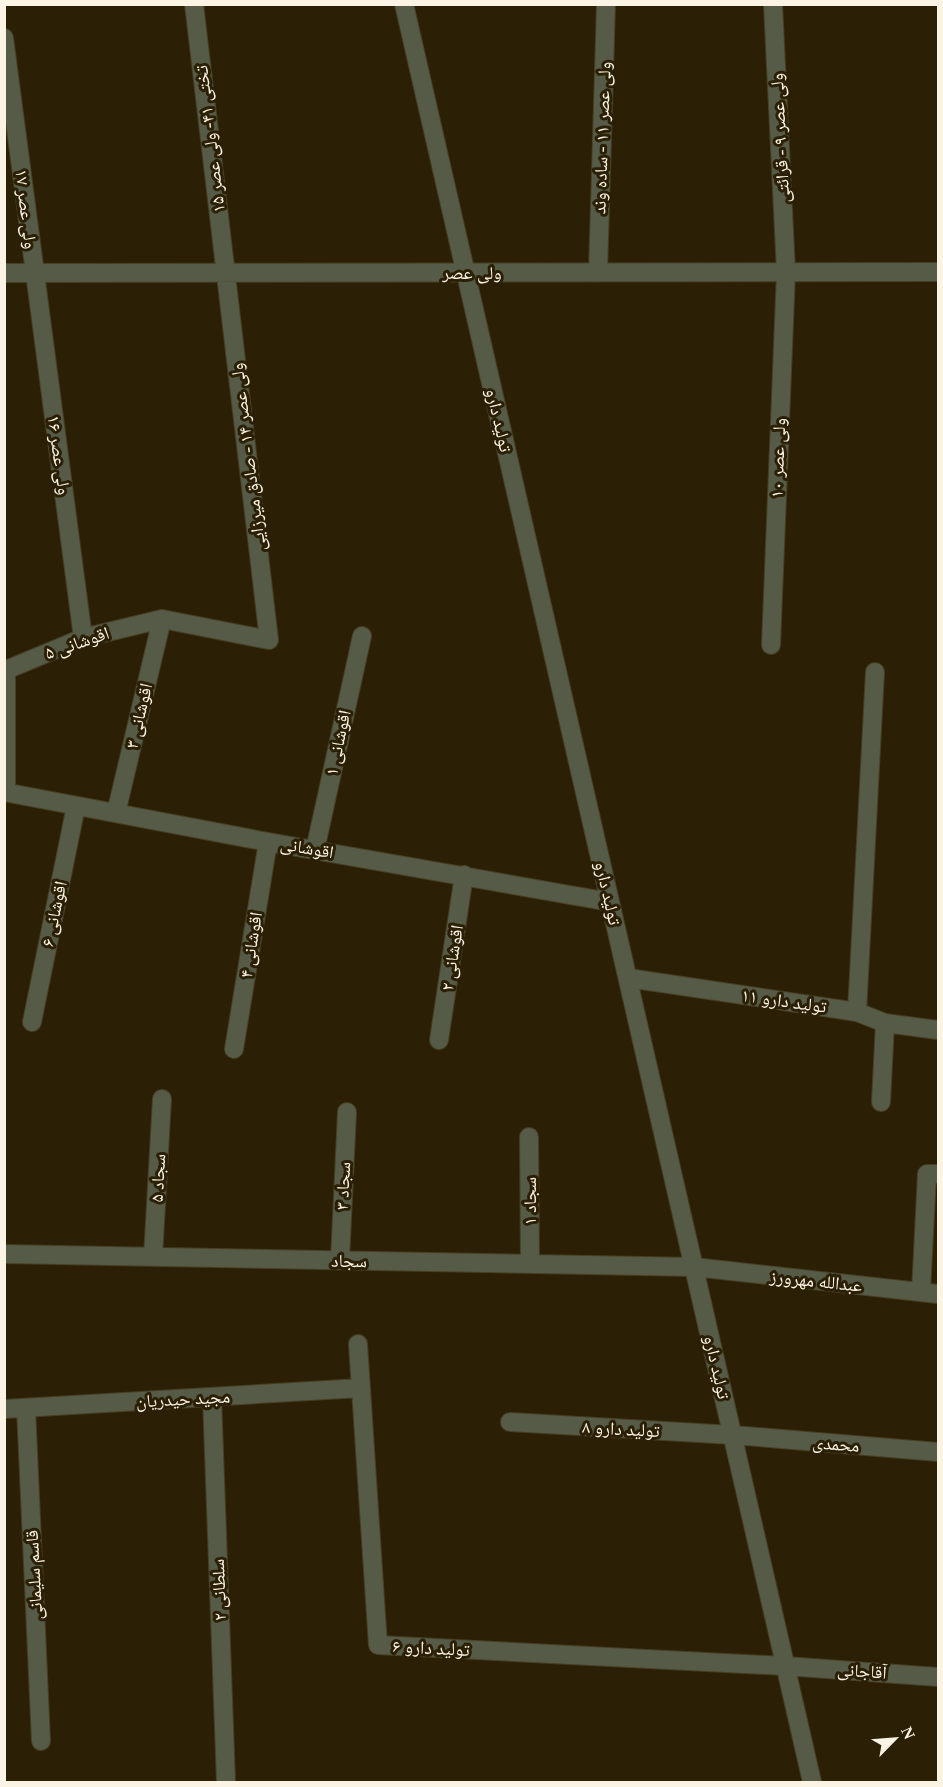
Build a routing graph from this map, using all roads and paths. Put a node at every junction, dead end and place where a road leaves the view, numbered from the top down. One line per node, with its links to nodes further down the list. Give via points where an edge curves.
1 (194, 4): 11 (street, تختی ۴۱- ولی عصر ۱۵)
2 (404, 4): 12 (street, تولید دارو)
3 (606, 4): 6 (street, ولی عصر ۱۱ - ساده وند)
4 (773, 4): 7 (street, ولی عصر ۹ - قرائتی)
5 (4, 38): 10 (street, ولی عصر ۱۷)
6 (598, 272): 7 (street, ولی عصر); 12 (street, ولی عصر)
7 (786, 272): 8 (street, ولی عصر); 17 (street, ولی عصر ۱۰)
8 (939, 272)
9 (4, 273): 10 (street, ولی عصر)
10 (34, 273): 11 (street, ولی عصر); 15 (street, ولی عصر ۱۶)
11 (226, 273): 12 (street, ولی عصر); 16 (street, ولی عصر ۱۴ - صادق میرزایی)
12 (465, 273): 25 (street, تولید دارو)
13 (162, 618): 15 (street, اقوشانی ۵); 16 (street, اقوشانی ۵); 21 (street, اقوشانی ۳)
14 (362, 636): 23 (street, اقوشانی ۱)
15 (83, 638): 19 (street, اقوشانی ۵, via 6,670)
16 (269, 640)
17 (771, 645)
18 (875, 672): 27 (street)
19 (5, 792): 20 (street, اقوشانی)
20 (76, 806): 21 (street, اقوشانی); 28 (street, اقوشانی ۶)
21 (116, 813): 22 (street, اقوشانی)
22 (268, 842): 23 (street, اقوشانی); 32 (street, اقوشانی ۴)
23 (315, 850): 24 (street, اقوشانی)
24 (464, 875): 25 (street, اقوشانی); 31 (street, اقوشانی ۲)
25 (610, 902): 26 (street, تولید دارو)
26 (628, 978): 27 (street, تولید دارو ۱۱); 42 (street, تولید دارو)
27 (856, 1012): 29 (street, تولید دارو ۱۱)
28 (32, 1022)
29 (885, 1023): 30 (street, تولید دارو ۱۱); 34 (street)
30 (939, 1030)
31 (439, 1040)
32 (234, 1049)
33 (162, 1099): 39 (street, سجاد ۵)
34 (881, 1102)
35 (347, 1112): 40 (street, سجاد ۳)
36 (530, 1137): 41 (street, سجاد ۱)
37 (939, 1174): 43 (street, via 927,1174)
38 (4, 1254): 39 (street, سجاد)
39 (153, 1257): 40 (street, سجاد)
40 (340, 1260): 41 (street, سجاد)
41 (530, 1264): 42 (street, سجاد)
42 (694, 1267): 43 (street, عبدالله مهرورز); 50 (street, تولید دارو)
43 (930, 1293)
44 (358, 1344): 45 (street, تولید دارو ۶)
45 (361, 1388): 46 (street, مجید حیدریان); 52 (street, تولید دارو ۶, via 378,1645)
46 (212, 1397): 47 (street, مجید حیدریان); 55 (street, ۲ سلطانی)
47 (26, 1408): 48 (street, مجید حیدریان); 54 (street, قاسم سلیمانی)
48 (4, 1410)
49 (510, 1422): 50 (street, تولید دارو ۸)
50 (733, 1436): 51 (street, محمدی); 52 (street, تولید دارو)
51 (939, 1452)
52 (785, 1666): 53 (street, آقاجانی); 56 (street, تولید دارو)
53 (939, 1677)
54 (41, 1742)
55 (226, 1782)
56 (812, 1782)

